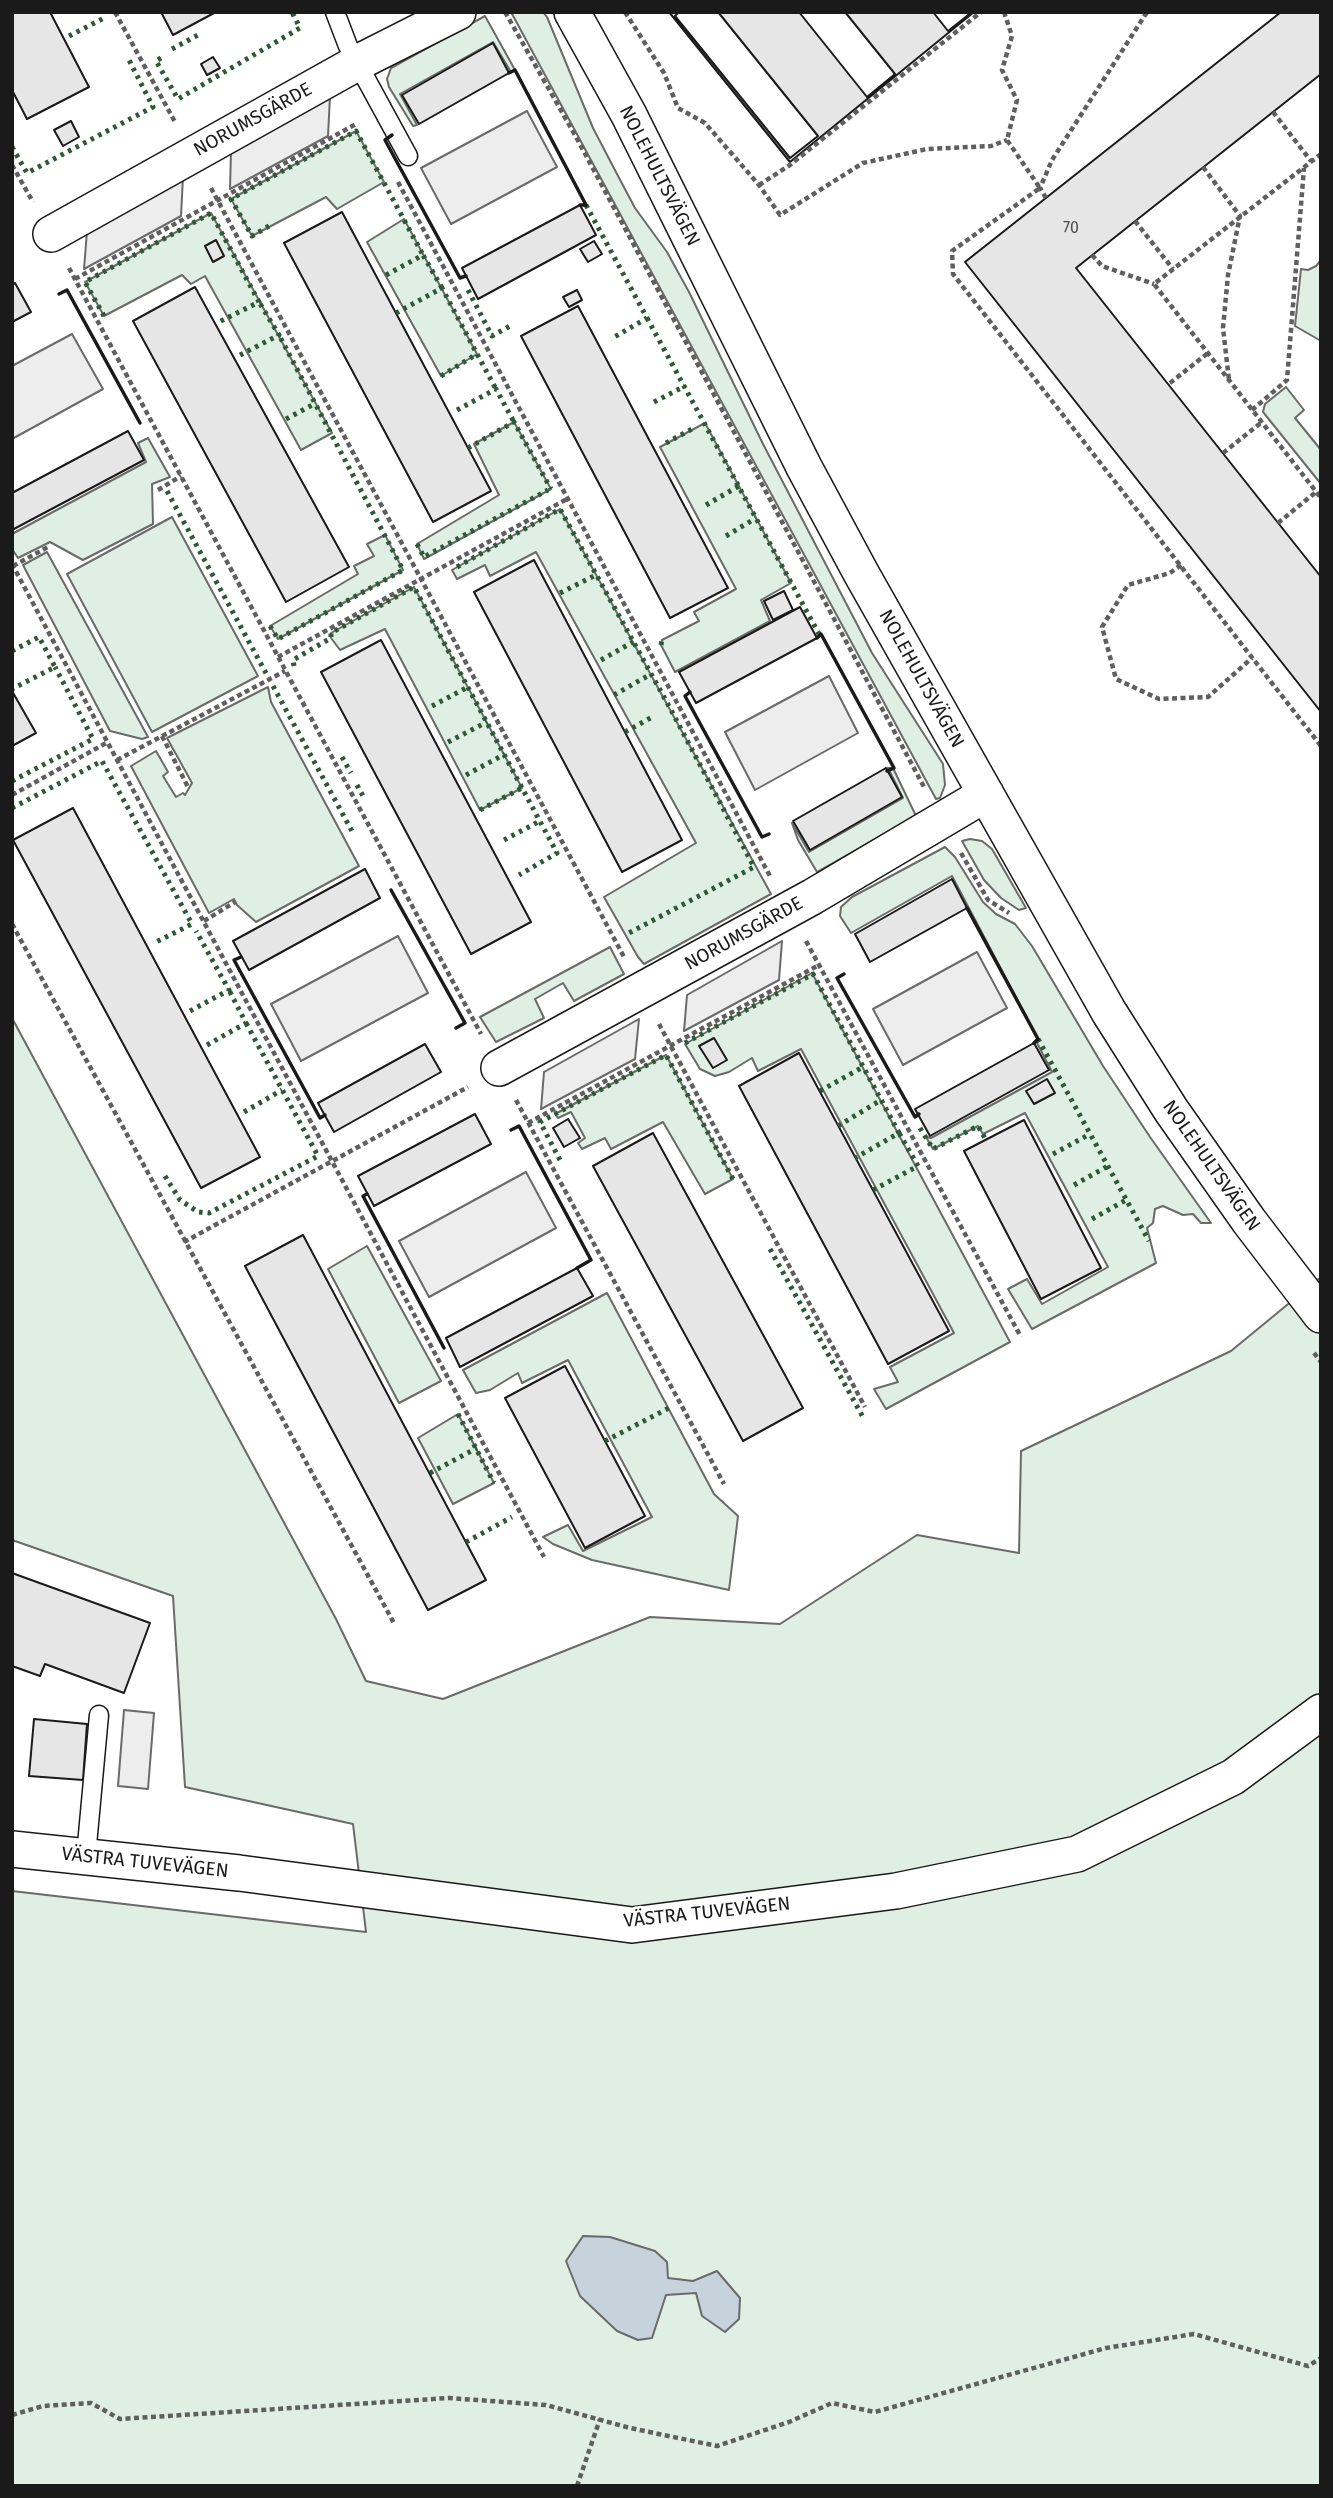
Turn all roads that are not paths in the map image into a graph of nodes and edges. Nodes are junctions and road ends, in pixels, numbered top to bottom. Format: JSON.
{"nodes":[{"id":1,"x":335,"y":12,"type":"edge"},
{"id":2,"x":458,"y":12,"type":"edge"},
{"id":3,"x":572,"y":12,"type":"edge"},
{"id":4,"x":348,"y":68,"type":"junction"},
{"id":5,"x":408,"y":156,"type":"dead end"},
{"id":6,"x":51,"y":234,"type":"road end"},
{"id":7,"x":986,"y":794,"type":"junction"},
{"id":8,"x":499,"y":1068,"type":"road end"},
{"id":9,"x":1321,"y":1315,"type":"edge"},
{"id":10,"x":1321,"y":1712,"type":"edge"},
{"id":11,"x":99,"y":1715,"type":"dead end"},
{"id":12,"x":12,"y":1849,"type":"edge"},
{"id":13,"x":86,"y":1856,"type":"junction"}],
"edges":[{"from":1,"to":4,"type":"lane"},
{"from":2,"to":4,"type":"street","name":"NORUMSGÄRDE"},
{"from":3,"to":7,"type":"street","name":"NOLEHULTSVÄGEN"},
{"from":4,"to":5,"type":"lane"},
{"from":4,"to":6,"type":"street","name":"NORUMSGÄRDE"},
{"from":7,"to":8,"type":"street","name":"NORUMSGÄRDE"},
{"from":7,"to":9,"type":"street","name":"NOLEHULTSVÄGEN"},
{"from":10,"to":13,"type":"street","name":"VÄSTRA TUVEVÄGEN"},
{"from":11,"to":13,"type":"lane"},
{"from":12,"to":13,"type":"street","name":"VÄSTRA TUVEVÄGEN"}]}
